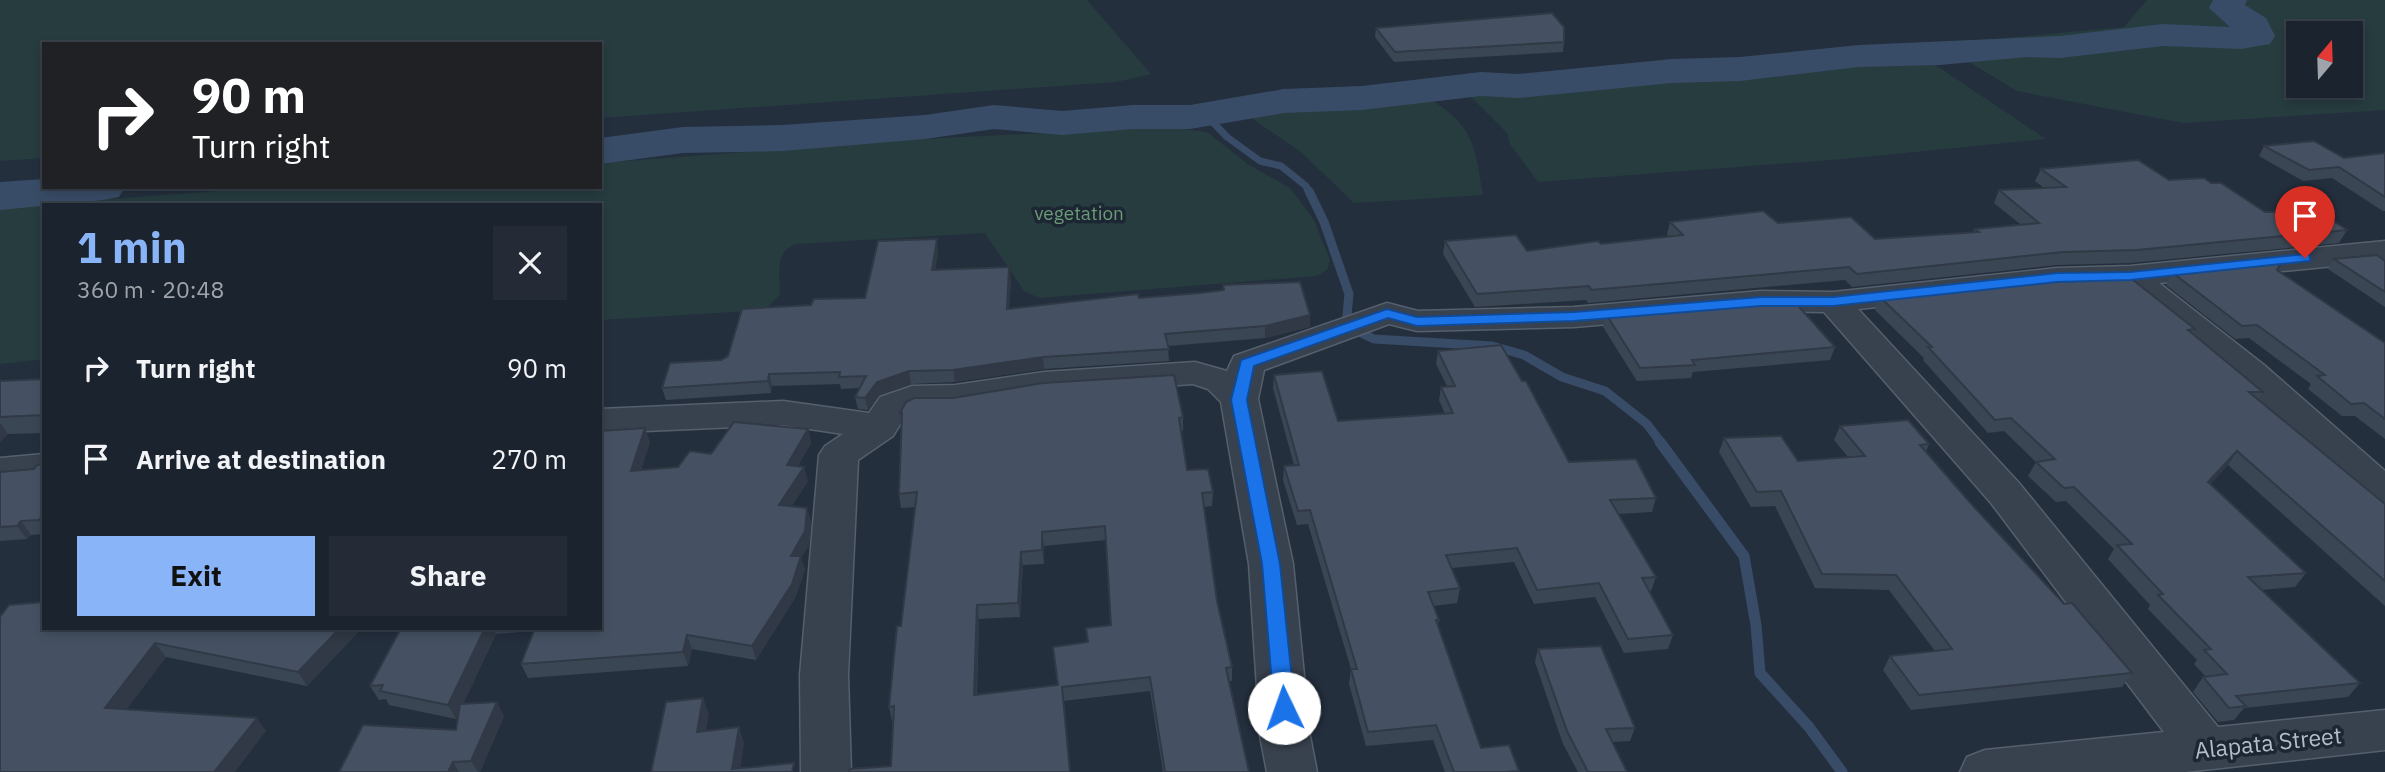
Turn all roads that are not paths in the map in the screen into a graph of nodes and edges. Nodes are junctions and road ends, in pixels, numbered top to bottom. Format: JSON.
{"nodes":[{"id":1,"x":2385,"y":251,"type":"edge"},
{"id":2,"x":2130,"y":276,"type":"junction"},
{"id":3,"x":1833,"y":302,"type":"junction"},
{"id":4,"x":1239,"y":400,"type":"junction"},
{"id":5,"x":602,"y":421,"type":"edge"},
{"id":6,"x":879,"y":427,"type":"junction"},
{"id":7,"x":42,"y":467,"type":"edge"},
{"id":8,"x":0,"y":471,"type":"edge"},
{"id":9,"x":2385,"y":493,"type":"edge"},
{"id":10,"x":2385,"y":730,"type":"edge"},
{"id":11,"x":2206,"y":748,"type":"junction"},
{"id":12,"x":826,"y":772,"type":"edge"},
{"id":13,"x":1293,"y":772,"type":"edge"},
{"id":14,"x":1984,"y":772,"type":"edge"}],
"edges":[{"from":1,"to":2,"type":"street"},
{"from":2,"to":3,"type":"street"},
{"from":2,"to":9,"type":"street"},
{"from":3,"to":4,"type":"street"},
{"from":3,"to":11,"type":"street"},
{"from":4,"to":6,"type":"street"},
{"from":4,"to":13,"type":"street"},
{"from":5,"to":6,"type":"street"},
{"from":6,"to":12,"type":"street"},
{"from":7,"to":8,"type":"street"},
{"from":10,"to":11,"type":"street","name":"Alapata Street"},
{"from":11,"to":14,"type":"street","name":"Alapata Street"}]}
